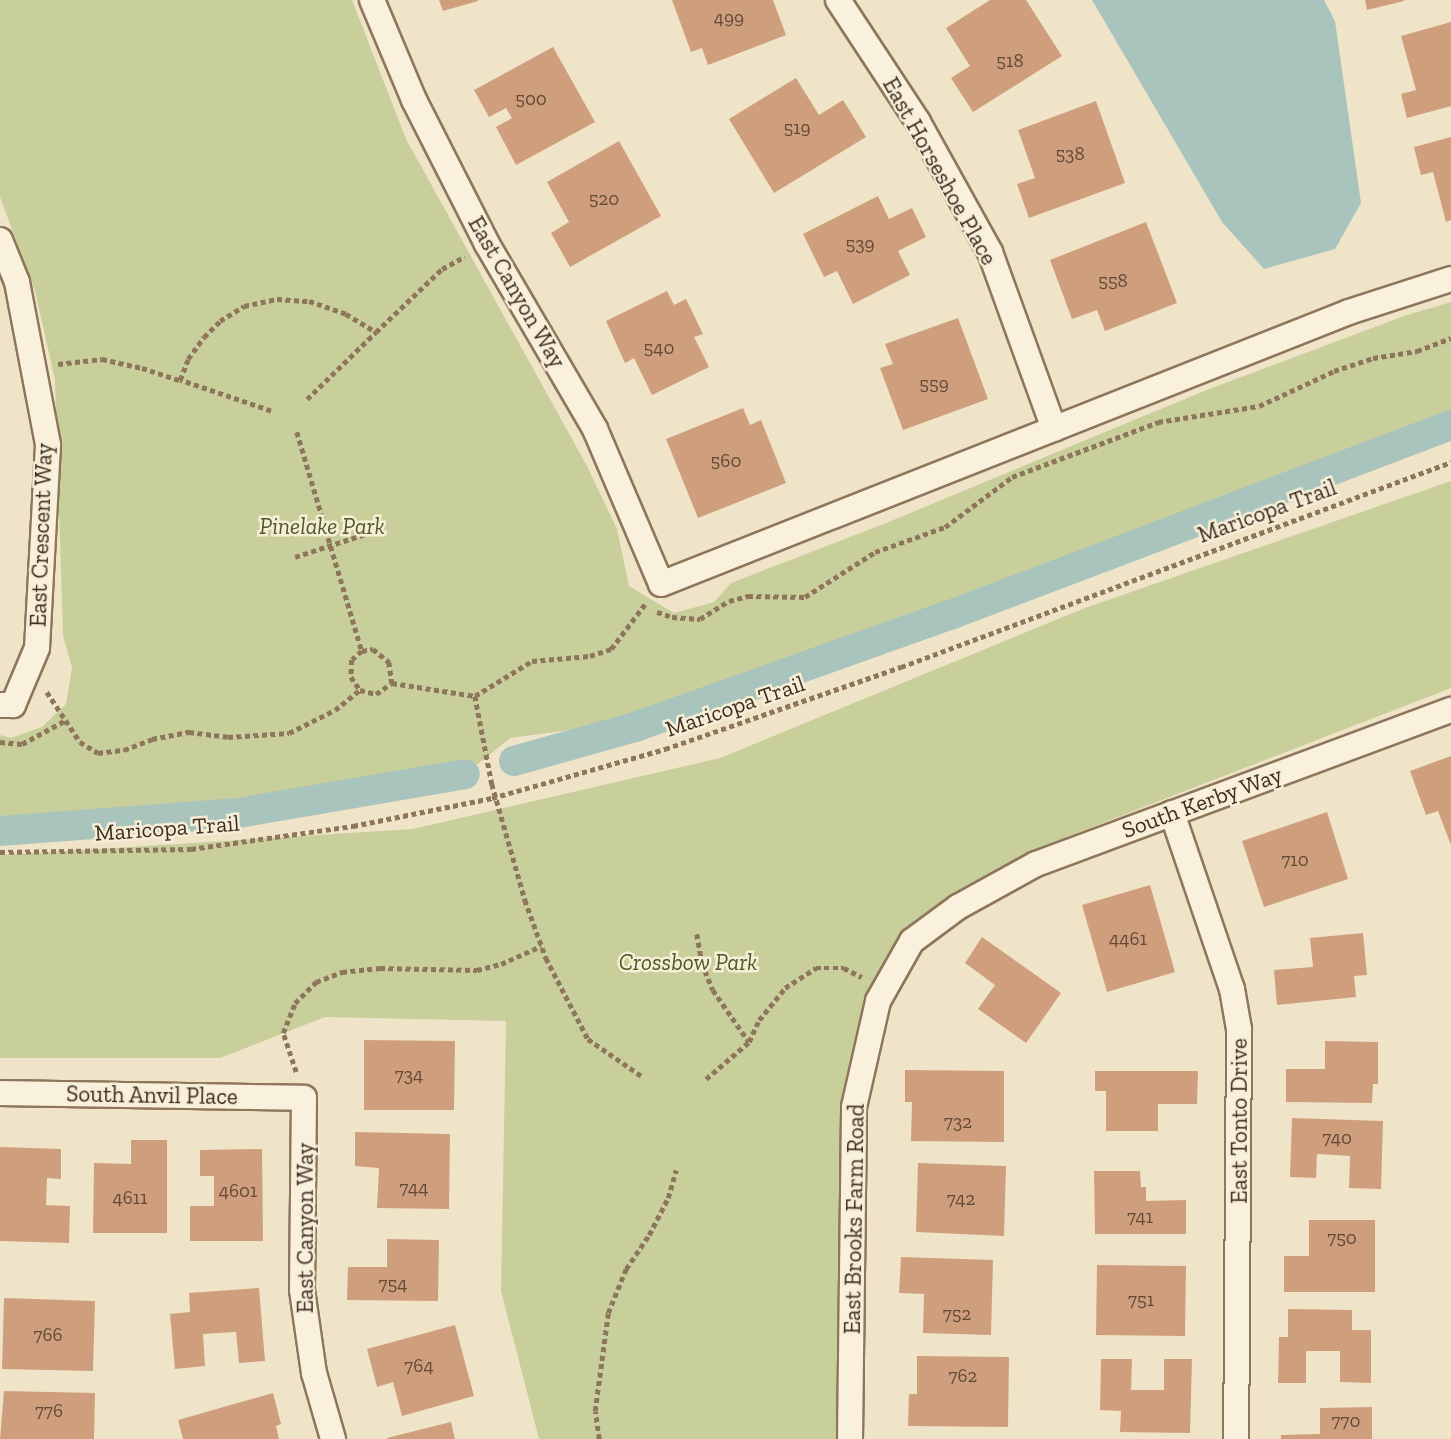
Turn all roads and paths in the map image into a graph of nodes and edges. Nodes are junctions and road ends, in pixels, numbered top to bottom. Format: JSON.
{"nodes":[{"id":1,"x":372,"y":0,"type":"edge"},
{"id":2,"x":838,"y":0,"type":"edge"},
{"id":3,"x":0,"y":240,"type":"edge"},
{"id":4,"x":487,"y":244,"type":"junction"},
{"id":5,"x":1451,"y":279,"type":"edge"},
{"id":6,"x":376,"y":332,"type":"junction"},
{"id":7,"x":1451,"y":338,"type":"edge"},
{"id":8,"x":33,"y":368,"type":"junction"},
{"id":9,"x":180,"y":380,"type":"junction"},
{"id":10,"x":307,"y":399,"type":"dead end"},
{"id":11,"x":271,"y":411,"type":"dead end"},
{"id":12,"x":1054,"y":429,"type":"junction"},
{"id":13,"x":297,"y":432,"type":"dead end"},
{"id":14,"x":1451,"y":462,"type":"edge"},
{"id":15,"x":372,"y":532,"type":"dead end"},
{"id":16,"x":331,"y":546,"type":"junction"},
{"id":17,"x":295,"y":557,"type":"dead end"},
{"id":18,"x":661,"y":584,"type":"junction"},
{"id":19,"x":644,"y":606,"type":"junction"},
{"id":20,"x":362,"y":651,"type":"junction"},
{"id":21,"x":29,"y":666,"type":"junction"},
{"id":22,"x":392,"y":683,"type":"junction"},
{"id":23,"x":360,"y":690,"type":"junction"},
{"id":24,"x":475,"y":696,"type":"junction"},
{"id":25,"x":6,"y":705,"type":"edge"},
{"id":26,"x":1451,"y":710,"type":"edge"},
{"id":27,"x":66,"y":720,"type":"junction"},
{"id":28,"x":0,"y":742,"type":"edge"},
{"id":29,"x":496,"y":797,"type":"junction"},
{"id":30,"x":1172,"y":813,"type":"junction"},
{"id":31,"x":0,"y":852,"type":"edge"},
{"id":32,"x":958,"y":907,"type":"joint"},
{"id":33,"x":698,"y":934,"type":"dead end"},
{"id":34,"x":541,"y":946,"type":"junction"},
{"id":35,"x":885,"y":989,"type":"junction"},
{"id":36,"x":750,"y":1042,"type":"junction"},
{"id":37,"x":643,"y":1077,"type":"dead end"},
{"id":38,"x":706,"y":1079,"type":"dead end"},
{"id":39,"x":0,"y":1093,"type":"edge"},
{"id":40,"x":304,"y":1098,"type":"junction"},
{"id":41,"x":676,"y":1170,"type":"dead end"},
{"id":42,"x":333,"y":1439,"type":"edge"},
{"id":43,"x":599,"y":1439,"type":"edge"},
{"id":44,"x":850,"y":1439,"type":"edge"},
{"id":45,"x":1236,"y":1439,"type":"edge"}],
"edges":[{"from":1,"to":4,"type":"street","name":"East Canyon Way"},
{"from":2,"to":12,"type":"street","name":"East Horseshoe Place"},
{"from":3,"to":8,"type":"street","name":"East Crescent Way"},
{"from":4,"to":6,"type":"path"},
{"from":4,"to":18,"type":"street","name":"East Canyon Way"},
{"from":5,"to":12,"type":"street"},
{"from":6,"to":9,"type":"path"},
{"from":6,"to":10,"type":"path"},
{"from":7,"to":19,"type":"path"},
{"from":8,"to":9,"type":"path"},
{"from":8,"to":21,"type":"street","name":"East Crescent Way"},
{"from":9,"to":11,"type":"path"},
{"from":12,"to":18,"type":"street"},
{"from":13,"to":16,"type":"path"},
{"from":14,"to":29,"type":"path","name":"Maricopa Trail"},
{"from":15,"to":16,"type":"path"},
{"from":16,"to":17,"type":"path"},
{"from":16,"to":20,"type":"path"},
{"from":18,"to":19,"type":"path"},
{"from":19,"to":24,"type":"path"},
{"from":20,"to":22,"type":"path"},
{"from":20,"to":23,"type":"path"},
{"from":21,"to":25,"type":"street","name":"East Crescent Way"},
{"from":21,"to":27,"type":"path"},
{"from":22,"to":23,"type":"path"},
{"from":22,"to":24,"type":"path"},
{"from":23,"to":27,"type":"path"},
{"from":24,"to":29,"type":"path"},
{"from":26,"to":30,"type":"street","name":"South Kerby Way"},
{"from":27,"to":28,"type":"path"},
{"from":29,"to":31,"type":"path","name":"Maricopa Trail"},
{"from":29,"to":34,"type":"path"},
{"from":30,"to":32,"type":"street","name":"South Kerby Way"},
{"from":30,"to":45,"type":"street","name":"East Tonto Drive"},
{"from":32,"to":35,"type":"street","name":"East Brooks Farm Road"},
{"from":33,"to":36,"type":"path"},
{"from":34,"to":37,"type":"path"},
{"from":34,"to":40,"type":"path"},
{"from":35,"to":36,"type":"path"},
{"from":35,"to":44,"type":"street","name":"East Brooks Farm Road"},
{"from":36,"to":38,"type":"path"},
{"from":39,"to":40,"type":"street","name":"South Anvil Place"},
{"from":40,"to":42,"type":"street","name":"East Canyon Way"},
{"from":41,"to":43,"type":"path"}]}
